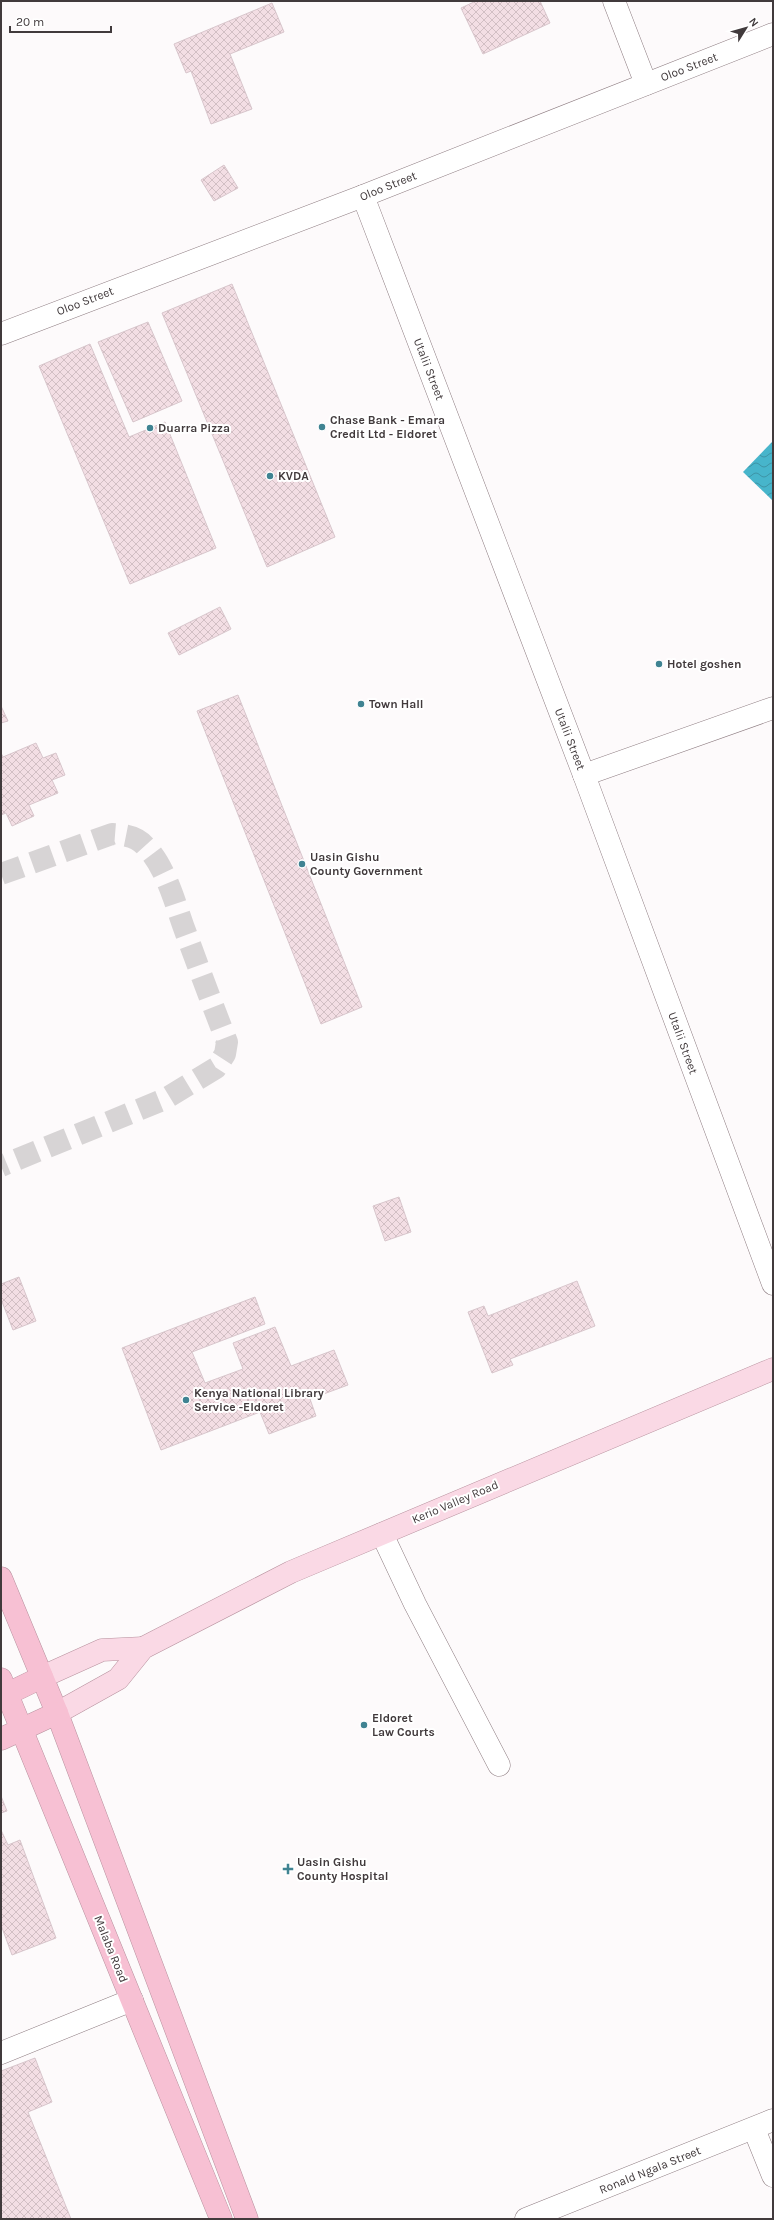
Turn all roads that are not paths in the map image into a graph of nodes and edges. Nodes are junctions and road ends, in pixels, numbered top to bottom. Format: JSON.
{"nodes":[{"id":1,"x":614,"y":1,"type":"edge"},
{"id":2,"x":773,"y":34,"type":"edge"},
{"id":3,"x":646,"y":84,"type":"junction"},
{"id":4,"x":363,"y":196,"type":"junction"},
{"id":5,"x":1,"y":334,"type":"edge"},
{"id":6,"x":773,"y":708,"type":"edge"},
{"id":7,"x":584,"y":775,"type":"junction"},
{"id":8,"x":773,"y":1284,"type":"edge"},
{"id":9,"x":773,"y":1369,"type":"edge"},
{"id":10,"x":382,"y":1534,"type":"junction"},
{"id":11,"x":1,"y":1578,"type":"edge"},
{"id":12,"x":143,"y":1648,"type":"junction"},
{"id":13,"x":42,"y":1677,"type":"junction"},
{"id":14,"x":3,"y":1690,"type":"edge"},
{"id":15,"x":57,"y":1713,"type":"junction"},
{"id":16,"x":22,"y":1730,"type":"junction"},
{"id":17,"x":1,"y":1739,"type":"edge"},
{"id":18,"x":499,"y":1765,"type":"dead end"},
{"id":19,"x":132,"y":2000,"type":"junction"},
{"id":20,"x":1,"y":2053,"type":"edge"},
{"id":21,"x":763,"y":2125,"type":"edge"},
{"id":22,"x":773,"y":2176,"type":"edge"},
{"id":23,"x":221,"y":2219,"type":"edge"},
{"id":24,"x":247,"y":2219,"type":"edge"},
{"id":25,"x":526,"y":2219,"type":"edge"}],
"edges":[{"from":1,"to":3,"type":"street"},
{"from":2,"to":3,"type":"street","name":"Oloo Street"},
{"from":3,"to":4,"type":"street","name":"Oloo Street"},
{"from":4,"to":5,"type":"street","name":"Oloo Street"},
{"from":4,"to":7,"type":"street","name":"Utalii Street"},
{"from":6,"to":7,"type":"street"},
{"from":7,"to":8,"type":"street","name":"Utalii Street"},
{"from":9,"to":10,"type":"main road","name":"Kerio Valley Road"},
{"from":10,"to":12,"type":"main road","name":"Kerio Valley Road"},
{"from":10,"to":18,"type":"street"},
{"from":11,"to":13,"type":"highway"},
{"from":12,"to":13,"type":"main road"},
{"from":12,"to":15,"type":"main road"},
{"from":13,"to":14,"type":"highway"},
{"from":13,"to":15,"type":"highway"},
{"from":14,"to":16,"type":"highway","name":"Malaba Road"},
{"from":15,"to":16,"type":"highway"},
{"from":15,"to":24,"type":"highway"},
{"from":16,"to":17,"type":"highway"},
{"from":16,"to":19,"type":"highway","name":"Malaba Road"},
{"from":19,"to":20,"type":"street"},
{"from":19,"to":23,"type":"highway","name":"Malaba Road"},
{"from":21,"to":22,"type":"street"},
{"from":21,"to":25,"type":"street","name":"Ronald Ngala Street"}]}
